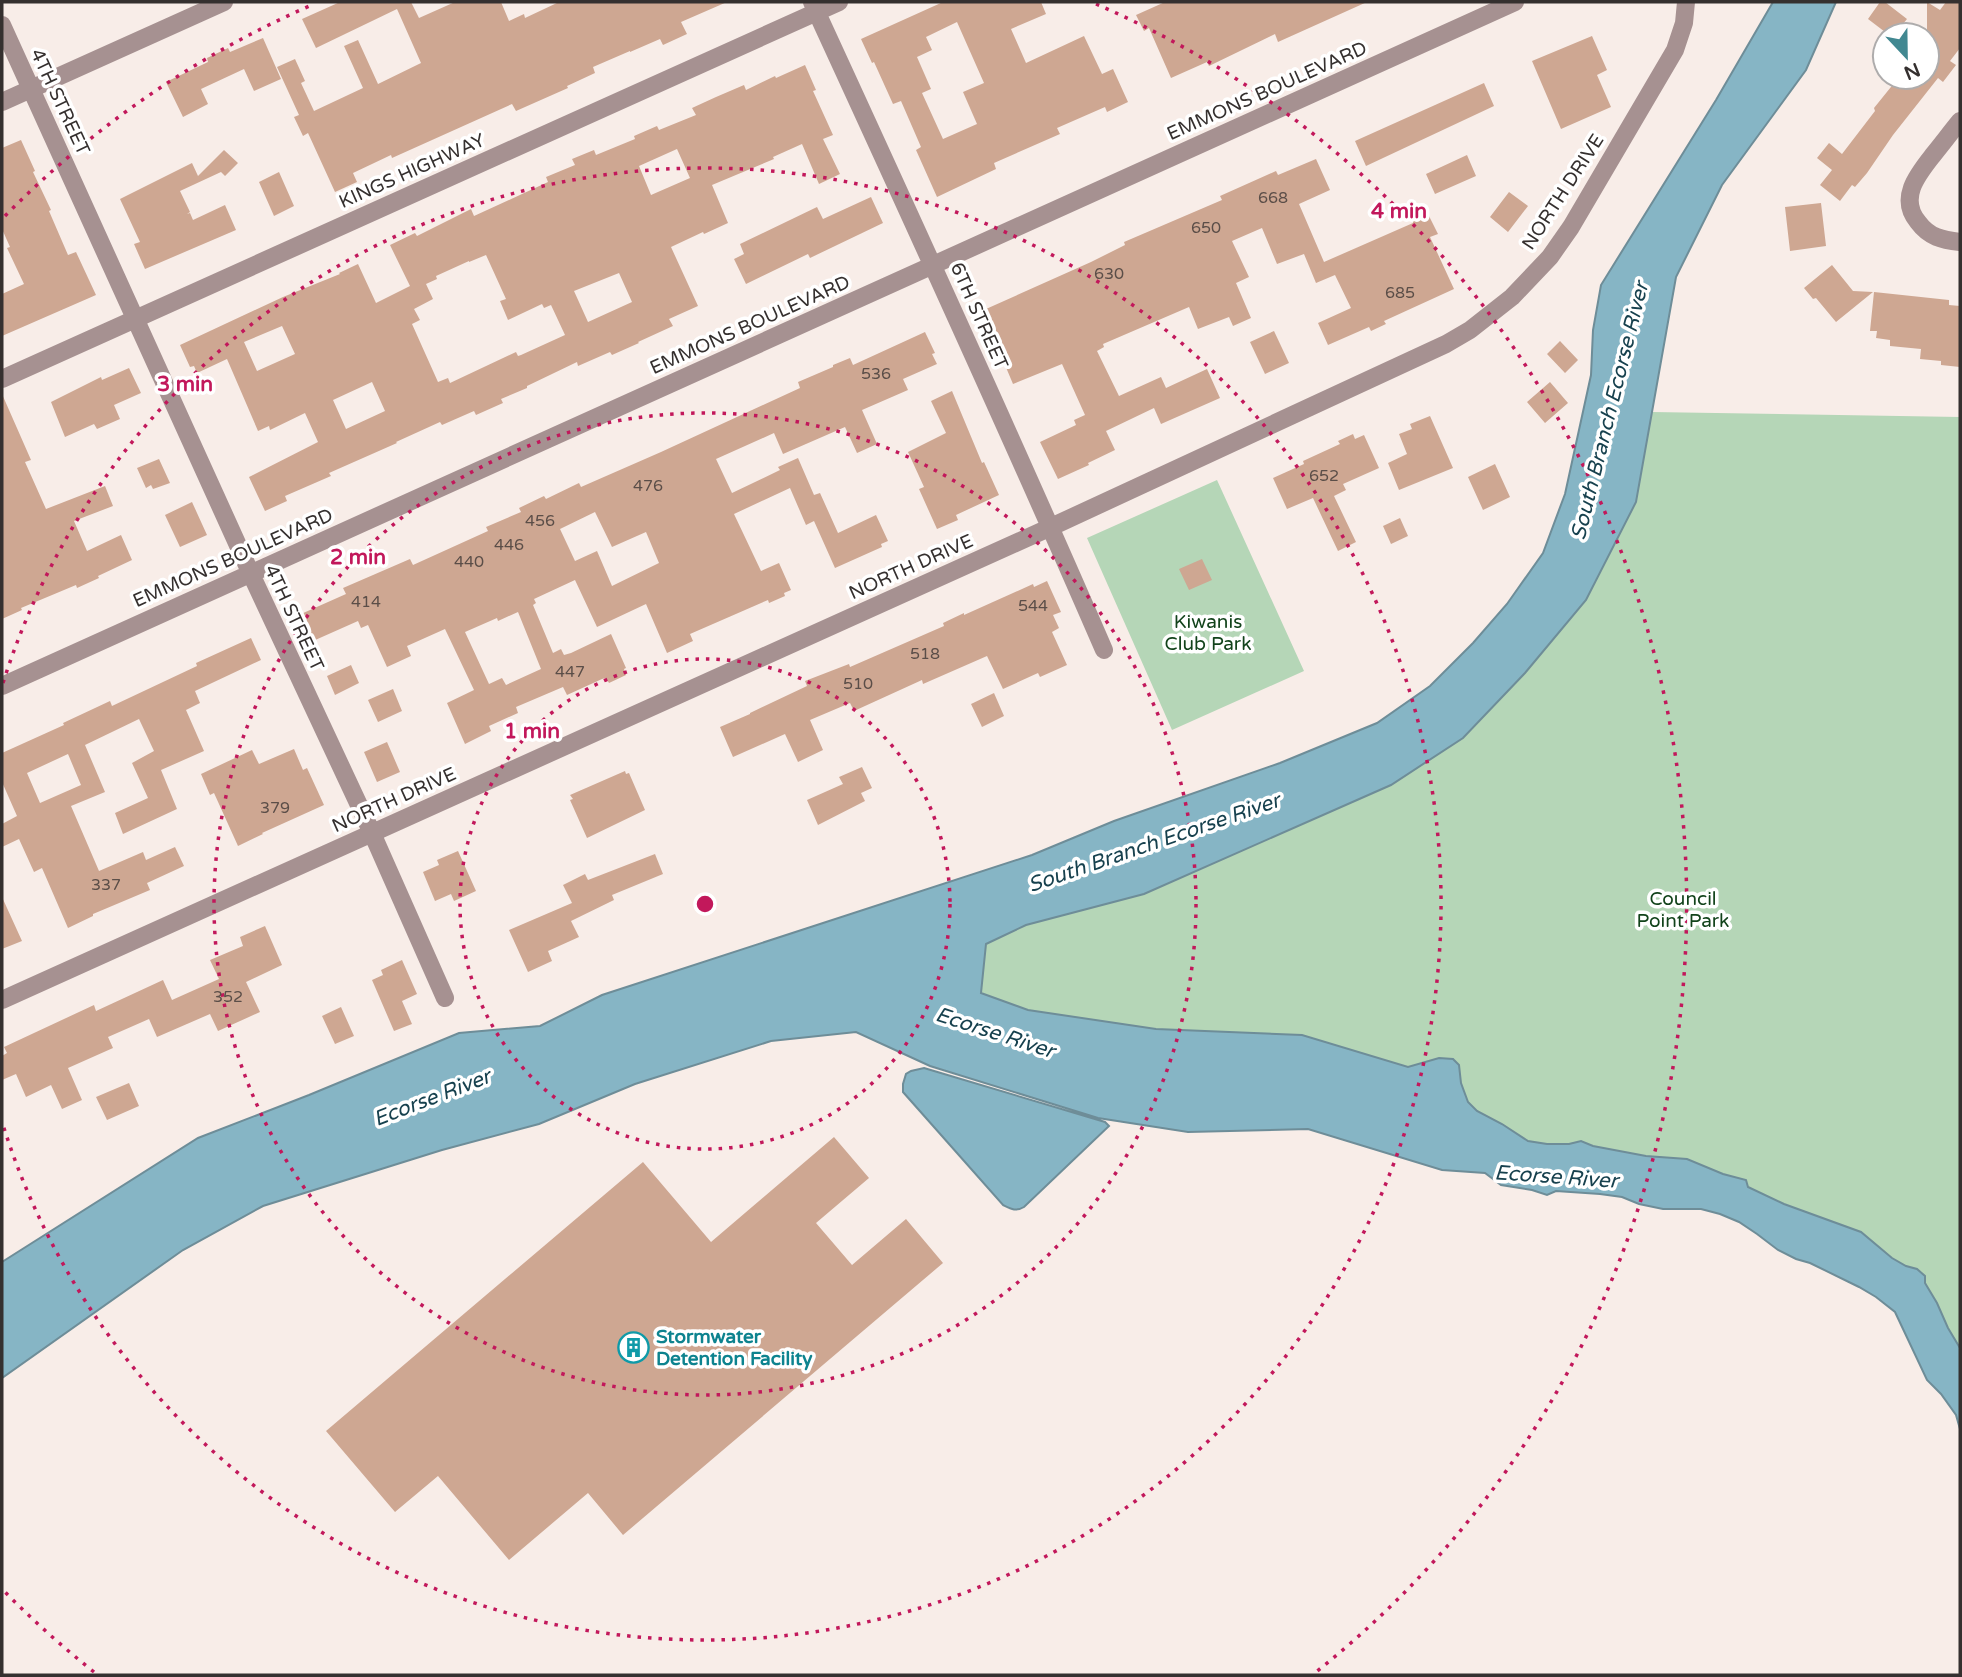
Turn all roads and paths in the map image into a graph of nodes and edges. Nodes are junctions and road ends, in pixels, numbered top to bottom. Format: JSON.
{"nodes":[{"id":1,"x":224,"y":2,"type":"edge"},
{"id":2,"x":839,"y":2,"type":"edge"},
{"id":3,"x":1515,"y":2,"type":"edge"},
{"id":4,"x":1686,"y":2,"type":"edge"},
{"id":5,"x":814,"y":7,"type":"edge"},
{"id":6,"x":2,"y":25,"type":"edge"},
{"id":7,"x":30,"y":89,"type":"junction"},
{"id":8,"x":2,"y":102,"type":"edge"},
{"id":9,"x":1960,"y":121,"type":"edge"},
{"id":10,"x":1960,"y":242,"type":"edge"},
{"id":11,"x":933,"y":266,"type":"junction"},
{"id":12,"x":135,"y":318,"type":"junction"},
{"id":13,"x":2,"y":379,"type":"edge"},
{"id":14,"x":1051,"y":527,"type":"junction"},
{"id":15,"x":251,"y":574,"type":"junction"},
{"id":16,"x":1104,"y":650,"type":"dead end"},
{"id":17,"x":2,"y":686,"type":"edge"},
{"id":18,"x":372,"y":833,"type":"junction"},
{"id":19,"x":444,"y":998,"type":"dead end"},
{"id":20,"x":2,"y":1000,"type":"edge"}],
"edges":[{"from":1,"to":7,"type":"street"},
{"from":2,"to":5,"type":"street","name":"KINGS HIGHWAY"},
{"from":3,"to":11,"type":"street","name":"EMMONS BOULEVARD"},
{"from":4,"to":14,"type":"street","name":"NORTH DRIVE"},
{"from":5,"to":11,"type":"street","name":"6TH STREET"},
{"from":5,"to":12,"type":"street","name":"KINGS HIGHWAY"},
{"from":6,"to":7,"type":"street","name":"4TH STREET"},
{"from":7,"to":8,"type":"street"},
{"from":7,"to":12,"type":"street","name":"4TH STREET"},
{"from":9,"to":10,"type":"street"},
{"from":11,"to":14,"type":"street","name":"6TH STREET"},
{"from":11,"to":15,"type":"street","name":"EMMONS BOULEVARD"},
{"from":12,"to":13,"type":"street","name":"KINGS HIGHWAY"},
{"from":12,"to":15,"type":"street","name":"4TH STREET"},
{"from":14,"to":16,"type":"street","name":"6TH STREET"},
{"from":14,"to":18,"type":"street","name":"NORTH DRIVE"},
{"from":15,"to":17,"type":"street","name":"EMMONS BOULEVARD"},
{"from":15,"to":18,"type":"street","name":"4TH STREET"},
{"from":18,"to":19,"type":"street","name":"4TH STREET"},
{"from":18,"to":20,"type":"street","name":"NORTH DRIVE"}]}
